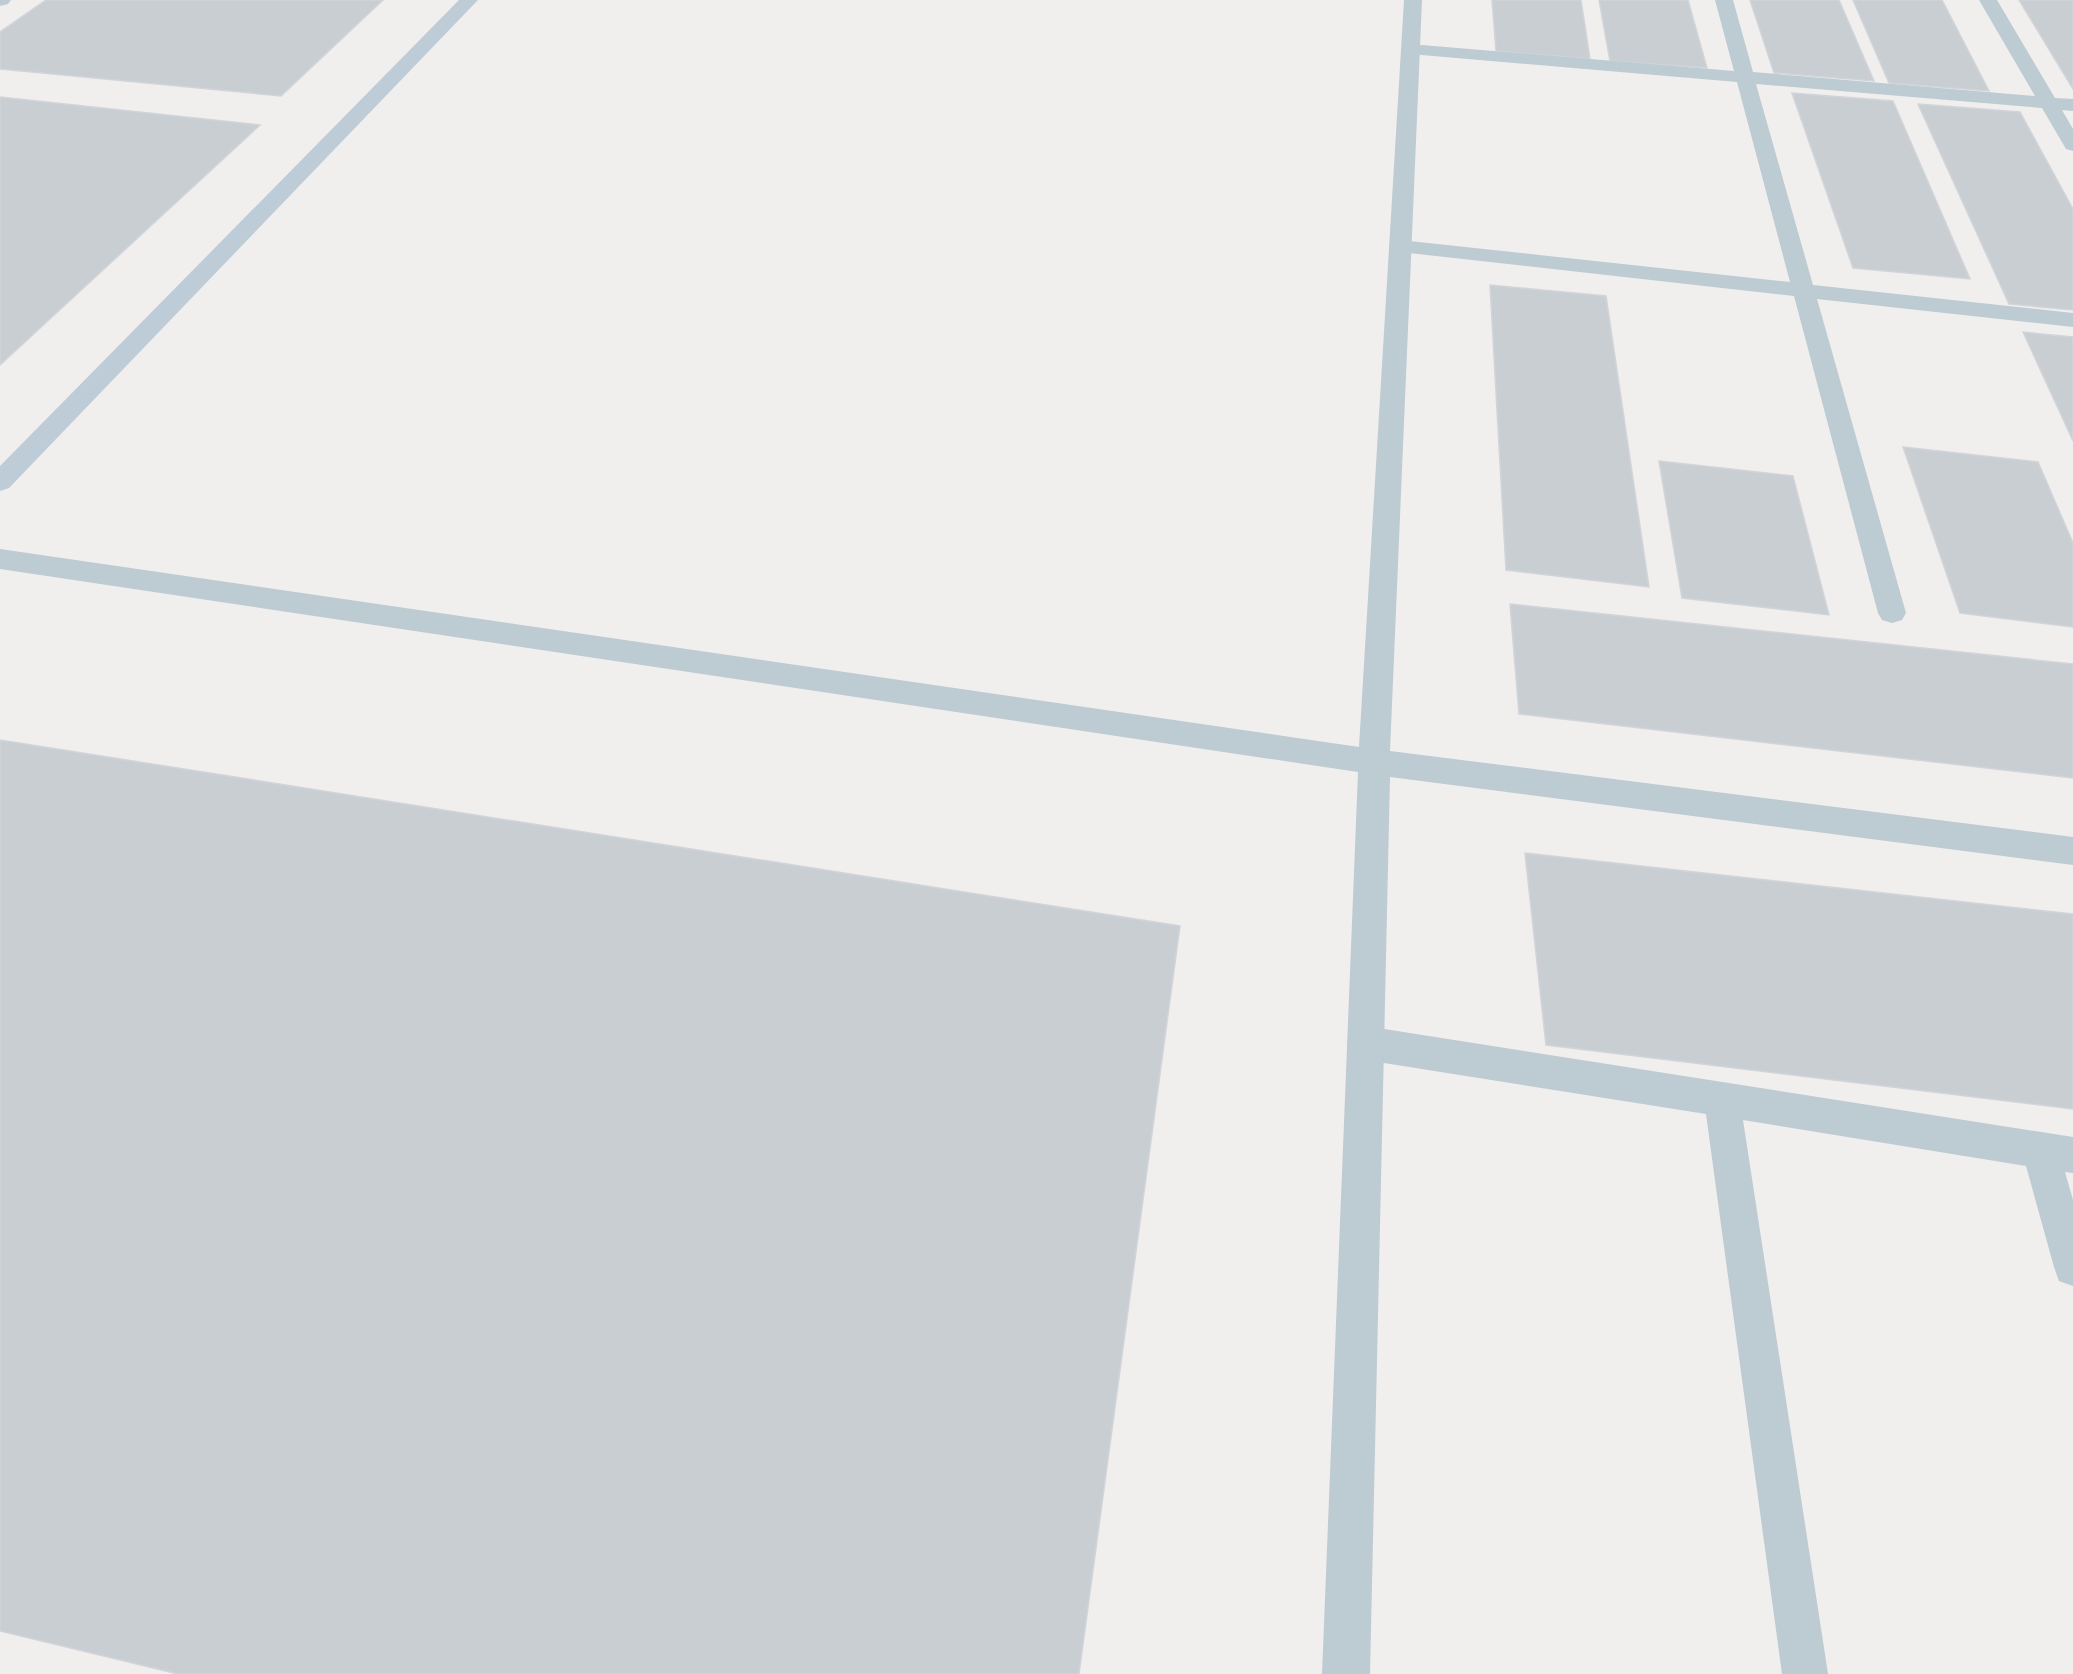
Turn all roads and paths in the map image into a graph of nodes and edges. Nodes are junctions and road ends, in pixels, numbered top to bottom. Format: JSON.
{"nodes":[{"id":1,"x":469,"y":0,"type":"edge"},
{"id":2,"x":1413,"y":0,"type":"edge"},
{"id":3,"x":1724,"y":0,"type":"edge"},
{"id":4,"x":1988,"y":0,"type":"edge"},
{"id":5,"x":1410,"y":49,"type":"junction"},
{"id":6,"x":1745,"y":78,"type":"junction"},
{"id":7,"x":2048,"y":103,"type":"junction"},
{"id":8,"x":2073,"y":105,"type":"edge"},
{"id":9,"x":2073,"y":145,"type":"edge"},
{"id":10,"x":1400,"y":246,"type":"junction"},
{"id":11,"x":1804,"y":290,"type":"junction"},
{"id":12,"x":2073,"y":320,"type":"edge"},
{"id":13,"x":0,"y":482,"type":"edge"},
{"id":14,"x":0,"y":559,"type":"edge"},
{"id":15,"x":1892,"y":613,"type":"dead end"},
{"id":16,"x":1374,"y":762,"type":"junction"},
{"id":17,"x":2073,"y":851,"type":"edge"},
{"id":18,"x":1365,"y":1043,"type":"junction"},
{"id":19,"x":1722,"y":1099,"type":"junction"},
{"id":20,"x":2056,"y":1152,"type":"edge"},
{"id":21,"x":2073,"y":1267,"type":"edge"},
{"id":22,"x":1346,"y":1674,"type":"edge"},
{"id":23,"x":1805,"y":1674,"type":"edge"}],
"edges":[{"from":1,"to":13,"type":"street"},
{"from":2,"to":5,"type":"street"},
{"from":3,"to":6,"type":"lane"},
{"from":4,"to":7,"type":"lane"},
{"from":5,"to":6,"type":"lane"},
{"from":5,"to":10,"type":"street"},
{"from":6,"to":7,"type":"lane"},
{"from":6,"to":11,"type":"lane"},
{"from":7,"to":8,"type":"lane"},
{"from":7,"to":9,"type":"lane"},
{"from":10,"to":11,"type":"lane"},
{"from":10,"to":16,"type":"street"},
{"from":11,"to":12,"type":"lane"},
{"from":11,"to":15,"type":"lane"},
{"from":14,"to":16,"type":"street"},
{"from":16,"to":17,"type":"street"},
{"from":16,"to":18,"type":"street"},
{"from":18,"to":19,"type":"lane"},
{"from":18,"to":22,"type":"street"},
{"from":19,"to":20,"type":"lane"},
{"from":19,"to":23,"type":"lane"},
{"from":20,"to":21,"type":"lane"}]}
